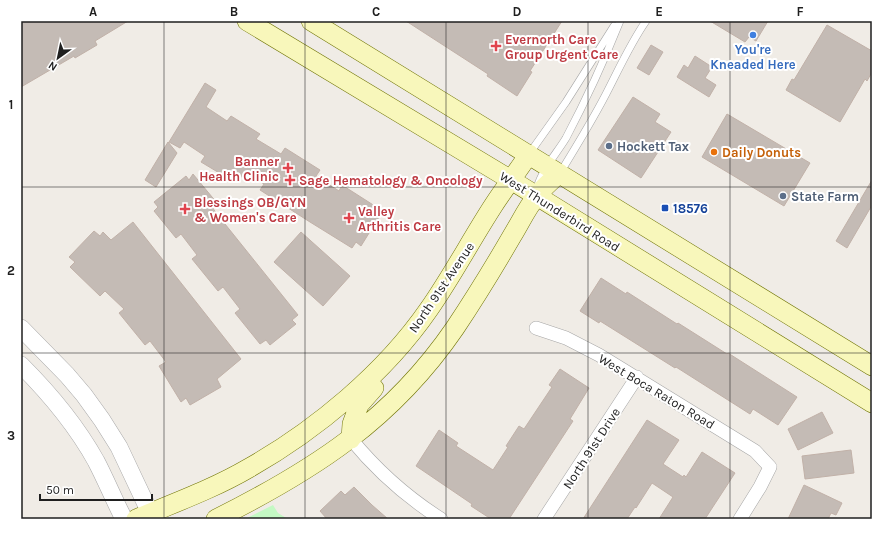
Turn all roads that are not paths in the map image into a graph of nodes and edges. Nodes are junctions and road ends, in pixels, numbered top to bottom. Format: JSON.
{"nodes":[{"id":1,"x":247,"y":21,"type":"edge"},
{"id":2,"x":311,"y":21,"type":"edge"},
{"id":3,"x":619,"y":21,"type":"edge"},
{"id":4,"x":646,"y":21,"type":"edge"},
{"id":5,"x":529,"y":154,"type":"junction"},
{"id":6,"x":554,"y":170,"type":"junction"},
{"id":7,"x":511,"y":180,"type":"junction"},
{"id":8,"x":536,"y":196,"type":"junction"},
{"id":9,"x":21,"y":328,"type":"edge"},
{"id":10,"x":536,"y":328,"type":"dead end"},
{"id":11,"x":384,"y":363,"type":"junction"},
{"id":12,"x":21,"y":365,"type":"edge"},
{"id":13,"x":872,"y":366,"type":"edge"},
{"id":14,"x":637,"y":377,"type":"junction"},
{"id":15,"x":872,"y":403,"type":"edge"},
{"id":16,"x":351,"y":439,"type":"junction"},
{"id":17,"x":147,"y":517,"type":"edge"},
{"id":18,"x":124,"y":519,"type":"edge"},
{"id":19,"x":216,"y":519,"type":"edge"},
{"id":20,"x":441,"y":519,"type":"edge"},
{"id":21,"x":544,"y":519,"type":"edge"},
{"id":22,"x":740,"y":519,"type":"edge"}],
"edges":[{"from":1,"to":7,"type":"main road","name":"West Thunderbird Road"},
{"from":2,"to":5,"type":"main road"},
{"from":3,"to":5,"type":"lane","name":"North 91st Avenue"},
{"from":3,"to":6,"type":"lane"},
{"from":4,"to":6,"type":"lane"},
{"from":5,"to":6,"type":"main road"},
{"from":5,"to":7,"type":"main road","name":"North 91st Avenue"},
{"from":6,"to":8,"type":"main road"},
{"from":6,"to":13,"type":"main road"},
{"from":7,"to":8,"type":"main road","name":"West Thunderbird Road"},
{"from":7,"to":11,"type":"main road","name":"North 91st Avenue"},
{"from":8,"to":15,"type":"main road","name":"West Thunderbird Road"},
{"from":8,"to":16,"type":"main road"},
{"from":9,"to":17,"type":"street"},
{"from":10,"to":14,"type":"street","name":"West Boca Raton Road"},
{"from":11,"to":16,"type":"main road"},
{"from":11,"to":17,"type":"main road","name":"North 91st Avenue"},
{"from":12,"to":18,"type":"street"},
{"from":14,"to":21,"type":"street","name":"North 91st Drive"},
{"from":14,"to":22,"type":"street","name":"West Boca Raton Road"},
{"from":16,"to":19,"type":"main road"},
{"from":16,"to":20,"type":"street"}]}
